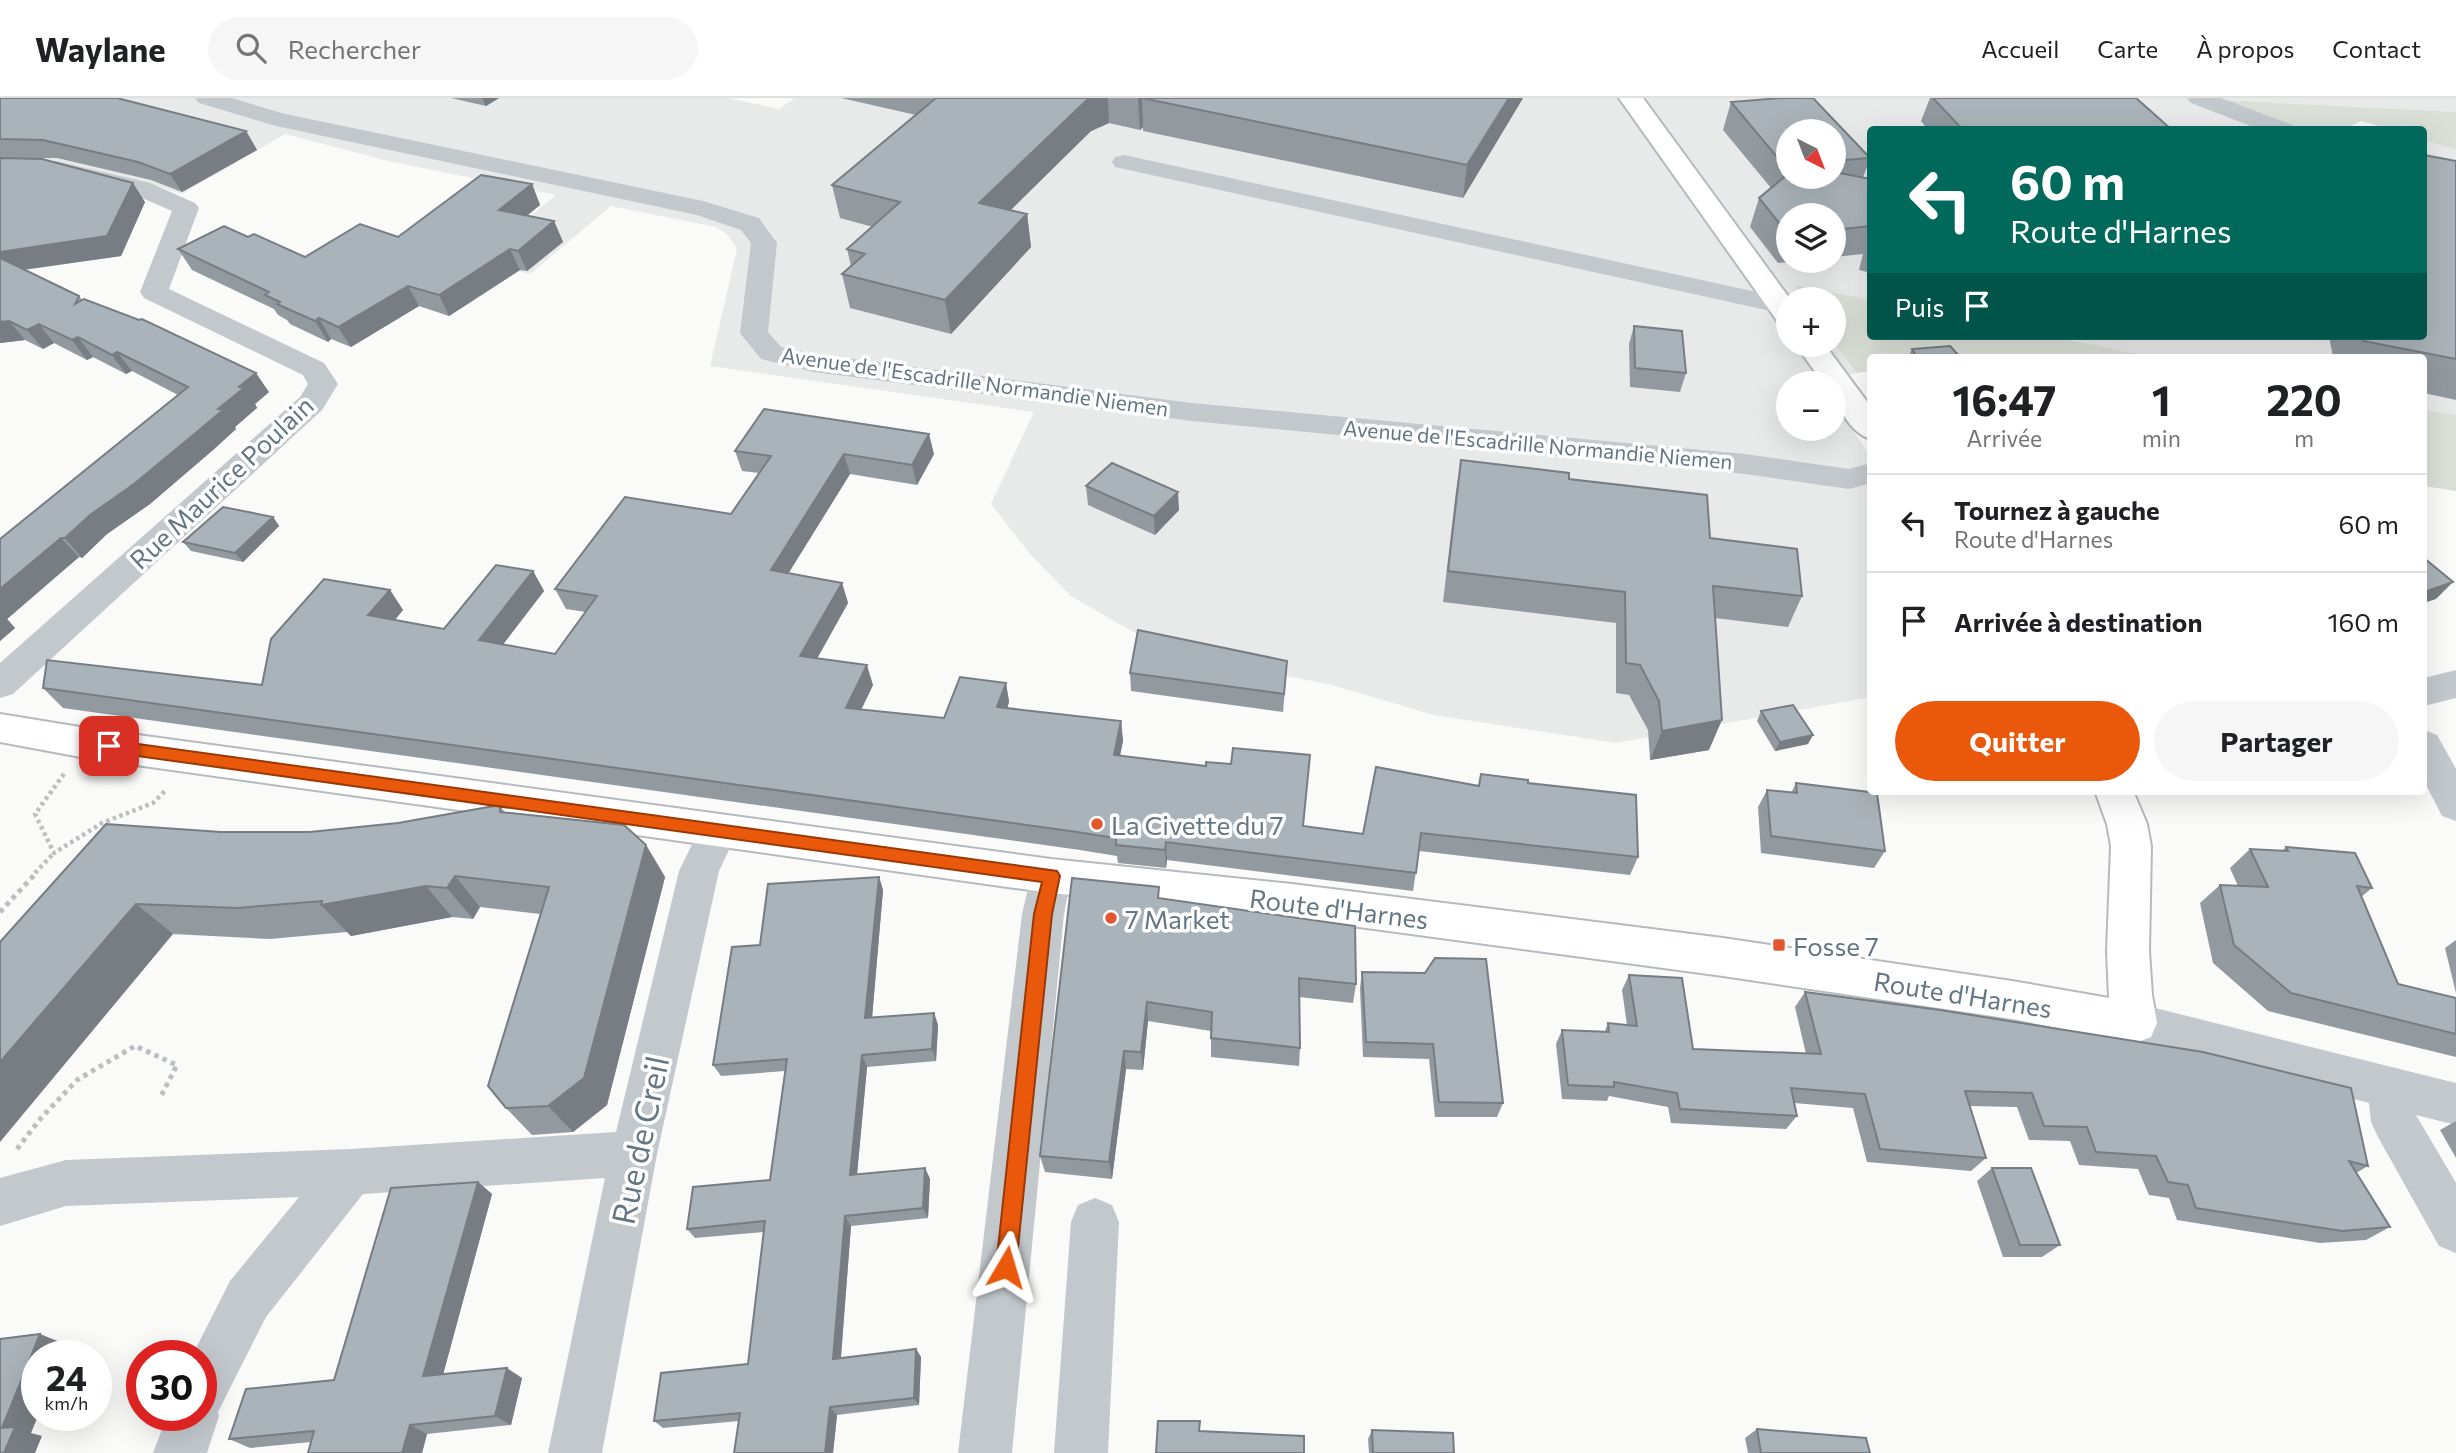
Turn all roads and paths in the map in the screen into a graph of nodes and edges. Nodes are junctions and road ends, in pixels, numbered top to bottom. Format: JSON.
{"nodes":[{"id":1,"x":208,"y":98,"type":"edge"},
{"id":2,"x":1632,"y":98,"type":"edge"},
{"id":3,"x":2199,"y":98,"type":"edge"},
{"id":4,"x":2273,"y":126,"type":"edge"},
{"id":5,"x":1124,"y":162,"type":"dead end"},
{"id":6,"x":0,"y":167,"type":"edge"},
{"id":7,"x":1776,"y":300,"type":"edge"},
{"id":8,"x":1776,"y":309,"type":"edge"},
{"id":9,"x":1819,"y":357,"type":"edge"},
{"id":10,"x":1867,"y":423,"type":"edge"},
{"id":11,"x":1867,"y":474,"type":"edge"},
{"id":12,"x":0,"y":684,"type":"edge"},
{"id":13,"x":2456,"y":684,"type":"edge"},
{"id":14,"x":2427,"y":691,"type":"edge"},
{"id":15,"x":0,"y":729,"type":"edge"},
{"id":16,"x":86,"y":743,"type":"junction"},
{"id":17,"x":2427,"y":751,"type":"edge"},
{"id":18,"x":195,"y":758,"type":"junction"},
{"id":19,"x":2116,"y":795,"type":"edge"},
{"id":20,"x":2456,"y":805,"type":"edge"},
{"id":21,"x":718,"y":831,"type":"junction"},
{"id":22,"x":54,"y":853,"type":"junction"},
{"id":23,"x":1051,"y":876,"type":"junction"},
{"id":24,"x":0,"y":912,"type":"edge"},
{"id":25,"x":2135,"y":1023,"type":"junction"},
{"id":26,"x":2390,"y":1087,"type":"junction"},
{"id":27,"x":162,"y":1096,"type":"dead end"},
{"id":28,"x":2456,"y":1104,"type":"edge"},
{"id":29,"x":634,"y":1154,"type":"junction"},
{"id":30,"x":350,"y":1172,"type":"junction"},
{"id":31,"x":4,"y":1181,"type":"edge"},
{"id":32,"x":1096,"y":1223,"type":"dead end"},
{"id":33,"x":2456,"y":1229,"type":"edge"},
{"id":34,"x":217,"y":1361,"type":"edge"},
{"id":35,"x":188,"y":1431,"type":"edge"},
{"id":36,"x":180,"y":1453,"type":"edge"},
{"id":37,"x":575,"y":1453,"type":"edge"},
{"id":38,"x":985,"y":1453,"type":"edge"},
{"id":39,"x":1081,"y":1453,"type":"edge"}],
"edges":[{"from":1,"to":11,"type":"street","name":"Avenue de l'Escadrille Normandie Niemen"},
{"from":2,"to":7,"type":"main road"},
{"from":3,"to":4,"type":"street"},
{"from":5,"to":8,"type":"street"},
{"from":6,"to":12,"type":"street","name":"Rue Maurice Poulain"},
{"from":9,"to":10,"type":"main road"},
{"from":13,"to":14,"type":"street"},
{"from":15,"to":16,"type":"main road","name":"Route d'Harnes"},
{"from":16,"to":18,"type":"main road","name":"Route d'Harnes"},
{"from":16,"to":22,"type":"path"},
{"from":17,"to":20,"type":"street"},
{"from":18,"to":21,"type":"main road","name":"Route d'Harnes"},
{"from":18,"to":22,"type":"path"},
{"from":19,"to":25,"type":"main road"},
{"from":21,"to":23,"type":"main road","name":"Route d'Harnes"},
{"from":21,"to":29,"type":"street","name":"Rue de Creil"},
{"from":22,"to":24,"type":"path"},
{"from":23,"to":25,"type":"main road","name":"Route d'Harnes"},
{"from":23,"to":38,"type":"street"},
{"from":25,"to":26,"type":"street"},
{"from":26,"to":28,"type":"street"},
{"from":26,"to":33,"type":"street"},
{"from":27,"to":31,"type":"path"},
{"from":29,"to":30,"type":"street"},
{"from":29,"to":37,"type":"street","name":"Rue de Creil"},
{"from":30,"to":31,"type":"street"},
{"from":30,"to":34,"type":"street"},
{"from":32,"to":39,"type":"street"},
{"from":35,"to":36,"type":"street"}]}
